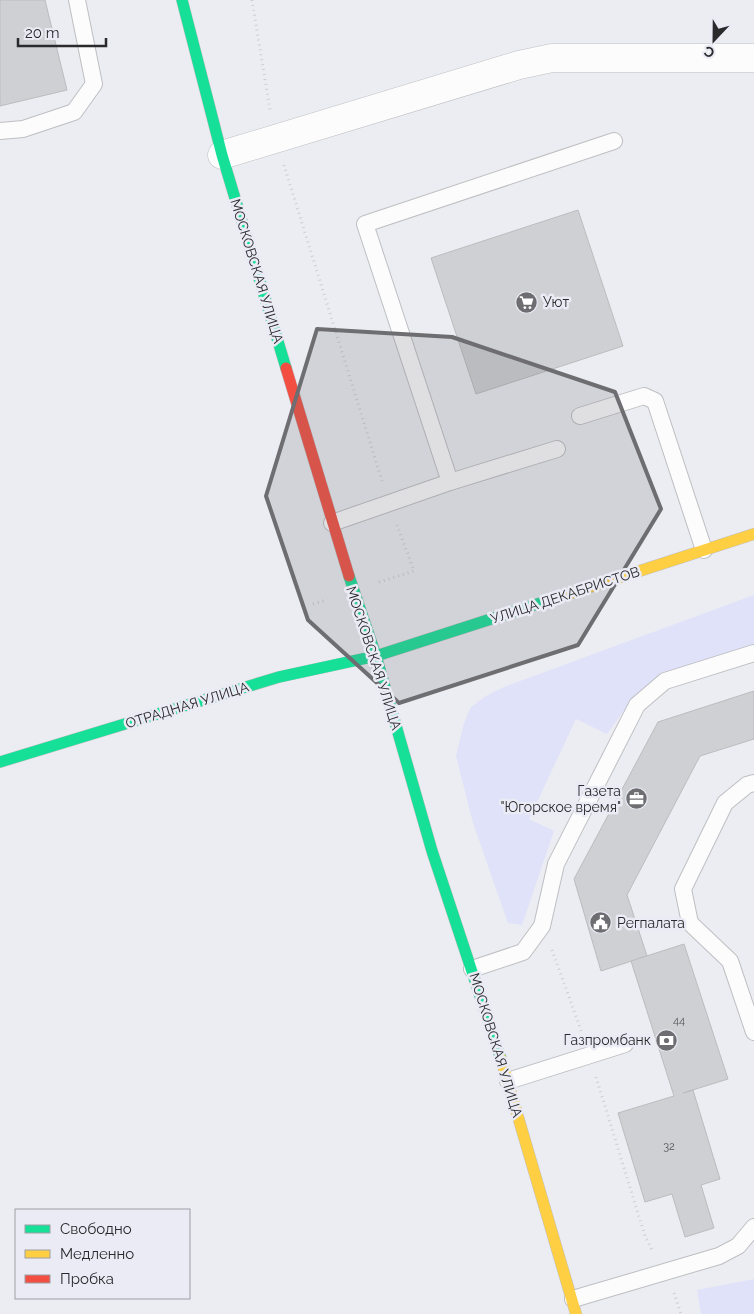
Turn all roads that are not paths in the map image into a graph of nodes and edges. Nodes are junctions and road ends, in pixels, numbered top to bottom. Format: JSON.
{"nodes":[{"id":1,"x":77,"y":0,"type":"edge"},
{"id":2,"x":182,"y":0,"type":"edge"},
{"id":3,"x":754,"y":58,"type":"edge"},
{"id":4,"x":0,"y":131,"type":"edge"},
{"id":5,"x":614,"y":141,"type":"dead end"},
{"id":6,"x":222,"y":155,"type":"junction"},
{"id":7,"x":580,"y":416,"type":"dead end"},
{"id":8,"x":557,"y":449,"type":"dead end"},
{"id":9,"x":450,"y":482,"type":"junction"},
{"id":10,"x":332,"y":523,"type":"junction"},
{"id":11,"x":754,"y":534,"type":"edge"},
{"id":12,"x":704,"y":550,"type":"junction"},
{"id":13,"x":754,"y":653,"type":"edge"},
{"id":14,"x":376,"y":656,"type":"junction"},
{"id":15,"x":0,"y":762,"type":"edge"},
{"id":16,"x":754,"y":783,"type":"edge"},
{"id":17,"x":472,"y":969,"type":"junction"},
{"id":18,"x":754,"y":1032,"type":"edge"},
{"id":19,"x":624,"y":1044,"type":"dead end"},
{"id":20,"x":508,"y":1081,"type":"junction"},
{"id":21,"x":754,"y":1227,"type":"edge"},
{"id":22,"x":575,"y":1307,"type":"edge"}],
"edges":[{"from":1,"to":4,"type":"lane"},
{"from":2,"to":6,"type":"street","name":"МОСКОВСКАЯ УЛИЦА"},
{"from":3,"to":6,"type":"street"},
{"from":5,"to":9,"type":"lane"},
{"from":6,"to":10,"type":"street","name":"МОСКОВСКАЯ УЛИЦА"},
{"from":7,"to":12,"type":"lane"},
{"from":8,"to":9,"type":"lane"},
{"from":9,"to":10,"type":"lane"},
{"from":10,"to":14,"type":"street","name":"МОСКОВСКАЯ УЛИЦА"},
{"from":11,"to":12,"type":"street","name":"УЛИЦА ДЕКАБРИСТОВ"},
{"from":12,"to":14,"type":"street","name":"УЛИЦА ДЕКАБРИСТОВ"},
{"from":13,"to":17,"type":"lane"},
{"from":14,"to":15,"type":"street","name":"ОТРАДНАЯ УЛИЦА"},
{"from":14,"to":17,"type":"street","name":"МОСКОВСКАЯ УЛИЦА"},
{"from":16,"to":18,"type":"lane"},
{"from":17,"to":20,"type":"street","name":"МОСКОВСКАЯ УЛИЦА"},
{"from":19,"to":20,"type":"lane"},
{"from":20,"to":22,"type":"street","name":"МОСКОВСКАЯ УЛИЦА"},
{"from":21,"to":22,"type":"lane"}]}
